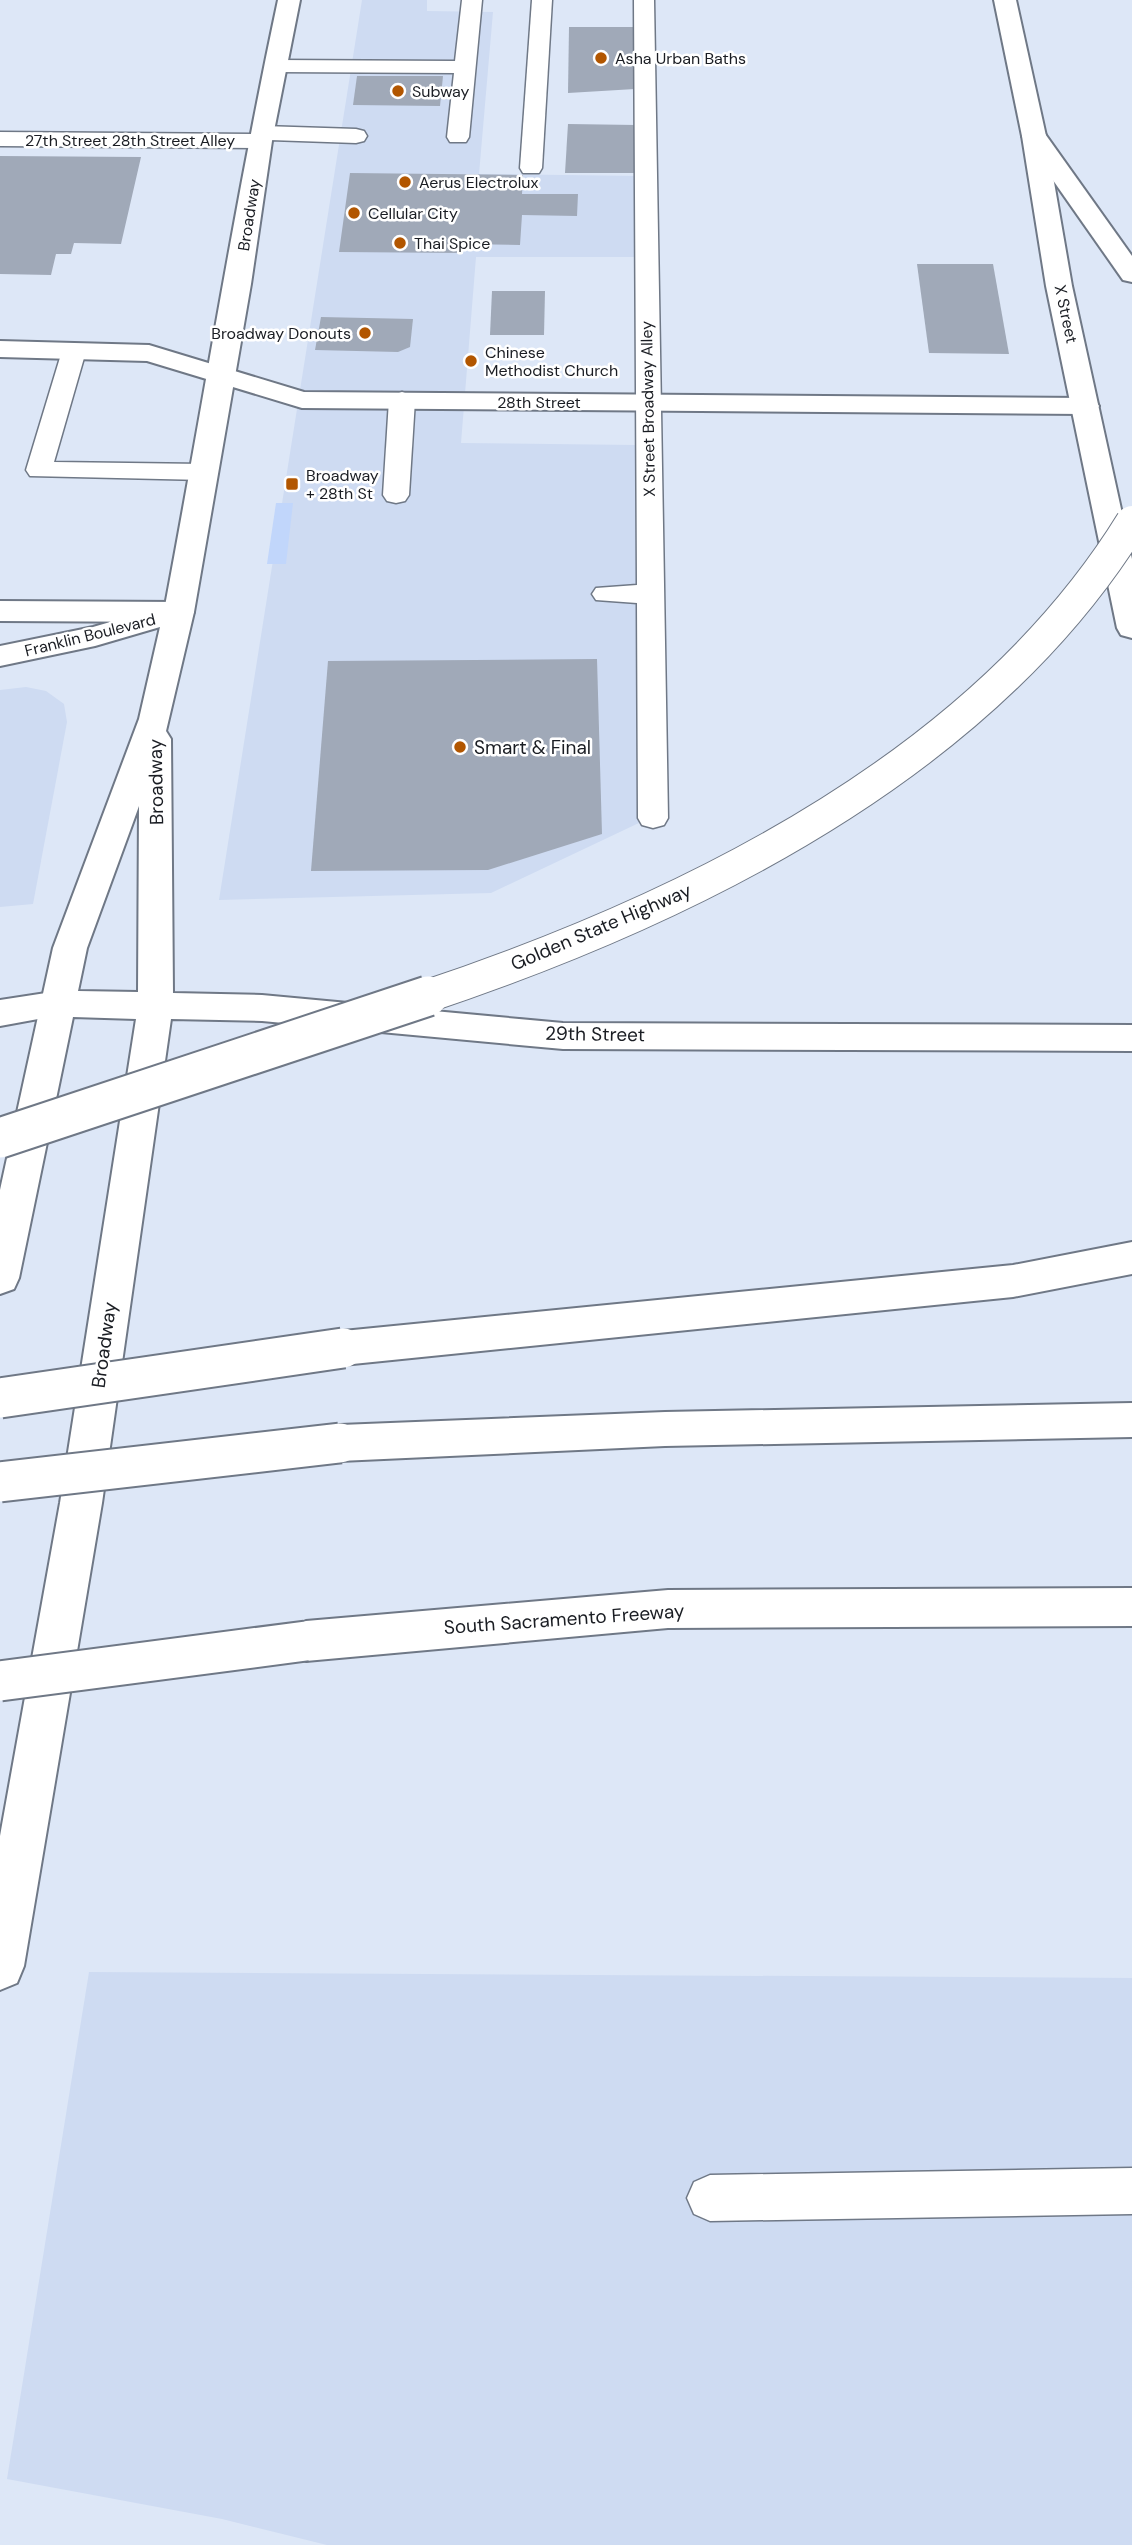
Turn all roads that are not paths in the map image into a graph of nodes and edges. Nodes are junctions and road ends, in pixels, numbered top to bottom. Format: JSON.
{"nodes":[{"id":1,"x":289,"y":0,"type":"edge"},
{"id":2,"x":472,"y":0,"type":"edge"},
{"id":3,"x":542,"y":0,"type":"edge"},
{"id":4,"x":644,"y":0,"type":"edge"},
{"id":5,"x":1005,"y":0,"type":"edge"},
{"id":6,"x":277,"y":66,"type":"junction"},
{"id":7,"x":465,"y":67,"type":"junction"},
{"id":8,"x":356,"y":136,"type":"dead end"},
{"id":9,"x":1034,"y":136,"type":"junction"},
{"id":10,"x":262,"y":137,"type":"junction"},
{"id":11,"x":458,"y":137,"type":"dead end"},
{"id":12,"x":0,"y":139,"type":"edge"},
{"id":13,"x":531,"y":168,"type":"dead end"},
{"id":14,"x":1132,"y":274,"type":"edge"},
{"id":15,"x":0,"y":349,"type":"edge"},
{"id":16,"x":74,"y":351,"type":"junction"},
{"id":17,"x":222,"y":375,"type":"junction"},
{"id":18,"x":401,"y":400,"type":"junction"},
{"id":19,"x":648,"y":402,"type":"junction"},
{"id":20,"x":1085,"y":406,"type":"junction"},
{"id":21,"x":204,"y":472,"type":"junction"},
{"id":22,"x":396,"y":495,"type":"dead end"},
{"id":23,"x":1132,"y":522,"type":"edge"},
{"id":24,"x":606,"y":594,"type":"dead end"},
{"id":25,"x":650,"y":594,"type":"junction"},
{"id":26,"x":0,"y":611,"type":"edge"},
{"id":27,"x":179,"y":612,"type":"junction"},
{"id":28,"x":1132,"y":628,"type":"edge"},
{"id":29,"x":0,"y":656,"type":"edge"},
{"id":30,"x":155,"y":719,"type":"junction"},
{"id":31,"x":653,"y":818,"type":"dead end"},
{"id":32,"x":60,"y":1004,"type":"junction"},
{"id":33,"x":156,"y":1004,"type":"junction"},
{"id":34,"x":0,"y":1013,"type":"edge"},
{"id":35,"x":1132,"y":1038,"type":"edge"},
{"id":36,"x":0,"y":1138,"type":"edge"},
{"id":37,"x":1132,"y":1258,"type":"edge"},
{"id":38,"x":0,"y":1278,"type":"edge"},
{"id":39,"x":0,"y":1398,"type":"edge"},
{"id":40,"x":1132,"y":1420,"type":"edge"},
{"id":41,"x":0,"y":1482,"type":"edge"},
{"id":42,"x":1116,"y":1607,"type":"edge"},
{"id":43,"x":0,"y":1681,"type":"edge"},
{"id":44,"x":0,"y":1966,"type":"edge"},
{"id":45,"x":1132,"y":2191,"type":"edge"},
{"id":46,"x":710,"y":2198,"type":"dead end"}],
"edges":[{"from":1,"to":6,"type":"main road","name":"Broadway"},
{"from":2,"to":7,"type":"lane"},
{"from":3,"to":13,"type":"lane"},
{"from":4,"to":19,"type":"lane","name":"X Street Broadway Alley"},
{"from":5,"to":9,"type":"main road","name":"X Street"},
{"from":6,"to":7,"type":"lane"},
{"from":6,"to":10,"type":"main road","name":"Broadway"},
{"from":7,"to":11,"type":"lane"},
{"from":8,"to":10,"type":"lane","name":"27th Street 28th Street Alley"},
{"from":9,"to":14,"type":"main road"},
{"from":9,"to":20,"type":"main road","name":"X Street"},
{"from":10,"to":12,"type":"lane","name":"27th Street 28th Street Alley"},
{"from":10,"to":17,"type":"main road","name":"Broadway"},
{"from":15,"to":16,"type":"main road","name":"28th Street"},
{"from":16,"to":17,"type":"main road","name":"28th Street"},
{"from":16,"to":21,"type":"lane"},
{"from":17,"to":18,"type":"main road","name":"28th Street"},
{"from":17,"to":21,"type":"main road","name":"Broadway"},
{"from":18,"to":19,"type":"main road","name":"28th Street"},
{"from":18,"to":22,"type":"lane"},
{"from":19,"to":20,"type":"main road","name":"28th Street"},
{"from":19,"to":25,"type":"lane","name":"X Street Broadway Alley"},
{"from":20,"to":28,"type":"main road","name":"X Street"},
{"from":21,"to":27,"type":"main road","name":"Broadway"},
{"from":23,"to":36,"type":"main road","name":"Golden State Highway","bridge":true},
{"from":24,"to":25,"type":"lane"},
{"from":25,"to":31,"type":"lane","name":"X Street Broadway Alley"},
{"from":26,"to":27,"type":"main road"},
{"from":27,"to":29,"type":"main road","name":"Franklin Boulevard"},
{"from":27,"to":30,"type":"main road","name":"Broadway"},
{"from":30,"to":32,"type":"main road","name":"Broadway"},
{"from":30,"to":33,"type":"main road","name":"Broadway"},
{"from":32,"to":33,"type":"main road","name":"29th Street"},
{"from":32,"to":34,"type":"main road","name":"29th Street"},
{"from":32,"to":38,"type":"main road","name":"Broadway"},
{"from":33,"to":35,"type":"main road","name":"29th Street"},
{"from":33,"to":44,"type":"main road","name":"Broadway"},
{"from":37,"to":39,"type":"main road","bridge":true},
{"from":40,"to":41,"type":"main road","bridge":true},
{"from":42,"to":43,"type":"main road","name":"South Sacramento Freeway","bridge":true},
{"from":45,"to":46,"type":"lane"}]}
